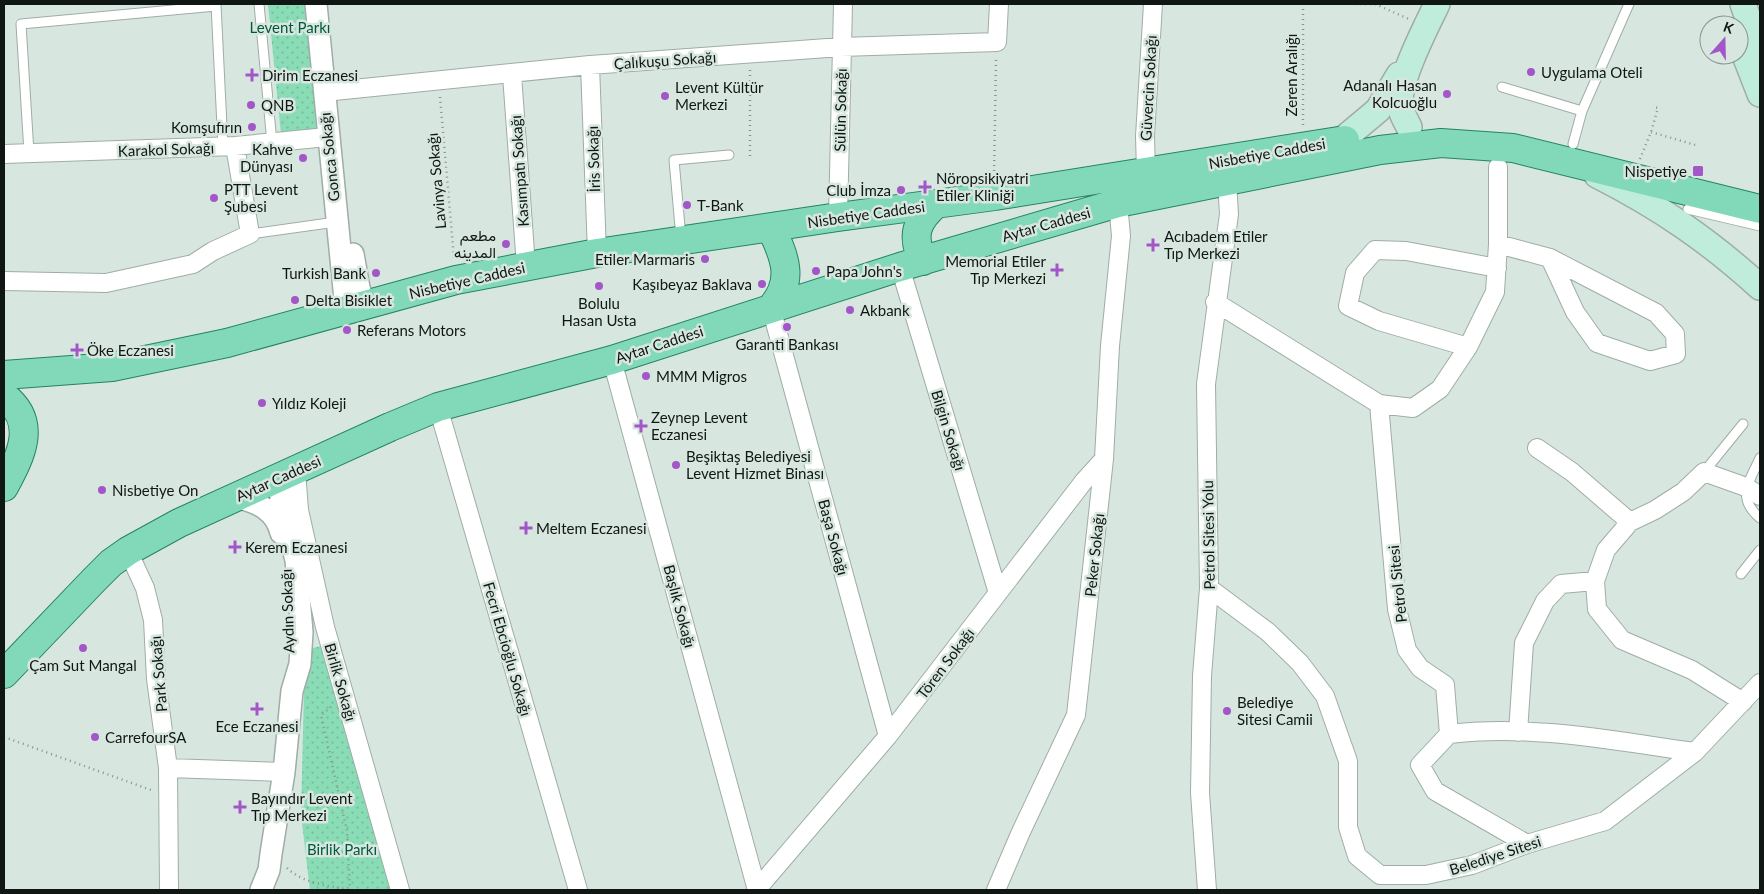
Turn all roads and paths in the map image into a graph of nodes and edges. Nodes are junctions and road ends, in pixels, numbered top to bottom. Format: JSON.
{"nodes":[{"id":1,"x":259,"y":4,"type":"edge"},
{"id":2,"x":316,"y":4,"type":"edge"},
{"id":3,"x":326,"y":4,"type":"edge"},
{"id":4,"x":843,"y":4,"type":"edge"},
{"id":5,"x":999,"y":4,"type":"edge"},
{"id":6,"x":1153,"y":4,"type":"edge"},
{"id":7,"x":1303,"y":4,"type":"edge"},
{"id":8,"x":1355,"y":4,"type":"edge"},
{"id":9,"x":1436,"y":4,"type":"edge"},
{"id":10,"x":1630,"y":4,"type":"edge"},
{"id":11,"x":1744,"y":4,"type":"edge"},
{"id":12,"x":216,"y":5,"type":"edge"},
{"id":13,"x":1422,"y":36,"type":"junction"},
{"id":14,"x":997,"y":42,"type":"junction"},
{"id":15,"x":841,"y":47,"type":"junction"},
{"id":16,"x":1760,"y":52,"type":"edge"},
{"id":17,"x":750,"y":54,"type":"junction"},
{"id":18,"x":590,"y":65,"type":"junction"},
{"id":19,"x":1749,"y":65,"type":"edge"},
{"id":20,"x":512,"y":75,"type":"junction"},
{"id":21,"x":439,"y":80,"type":"junction"},
{"id":22,"x":1502,"y":87,"type":"dead end"},
{"id":23,"x":328,"y":92,"type":"junction"},
{"id":24,"x":1760,"y":94,"type":"edge"},
{"id":25,"x":1654,"y":107,"type":"dead end"},
{"id":26,"x":1582,"y":111,"type":"junction"},
{"id":27,"x":1651,"y":132,"type":"junction"},
{"id":28,"x":1414,"y":136,"type":"junction"},
{"id":29,"x":327,"y":137,"type":"junction"},
{"id":30,"x":1341,"y":141,"type":"junction"},
{"id":31,"x":272,"y":143,"type":"junction"},
{"id":32,"x":229,"y":146,"type":"junction"},
{"id":33,"x":1303,"y":146,"type":"junction"},
{"id":34,"x":1699,"y":146,"type":"dead end"},
{"id":35,"x":1380,"y":150,"type":"joint"},
{"id":36,"x":28,"y":153,"type":"junction"},
{"id":37,"x":1572,"y":153,"type":"junction"},
{"id":38,"x":4,"y":154,"type":"edge"},
{"id":39,"x":729,"y":155,"type":"dead end"},
{"id":40,"x":750,"y":160,"type":"dead end"},
{"id":41,"x":1640,"y":160,"type":"junction"},
{"id":42,"x":1498,"y":167,"type":"dead end"},
{"id":43,"x":1146,"y":172,"type":"junction"},
{"id":44,"x":1227,"y":182,"type":"junction"},
{"id":45,"x":1760,"y":194,"type":"edge"},
{"id":46,"x":995,"y":196,"type":"junction"},
{"id":47,"x":1118,"y":203,"type":"junction"},
{"id":48,"x":936,"y":204,"type":"junction"},
{"id":49,"x":1688,"y":209,"type":"junction"},
{"id":50,"x":1760,"y":209,"type":"edge"},
{"id":51,"x":838,"y":217,"type":"junction"},
{"id":52,"x":336,"y":222,"type":"junction"},
{"id":53,"x":1760,"y":226,"type":"edge"},
{"id":54,"x":771,"y":228,"type":"junction"},
{"id":55,"x":250,"y":234,"type":"junction"},
{"id":56,"x":682,"y":240,"type":"junction"},
{"id":57,"x":1498,"y":244,"type":"junction"},
{"id":58,"x":597,"y":253,"type":"junction"},
{"id":59,"x":1550,"y":258,"type":"junction"},
{"id":60,"x":911,"y":264,"type":"junction"},
{"id":61,"x":526,"y":266,"type":"junction"},
{"id":62,"x":1760,"y":266,"type":"edge"},
{"id":63,"x":1497,"y":268,"type":"junction"},
{"id":64,"x":456,"y":280,"type":"junction"},
{"id":65,"x":4,"y":281,"type":"edge"},
{"id":66,"x":1760,"y":287,"type":"edge"},
{"id":67,"x":1215,"y":302,"type":"junction"},
{"id":68,"x":356,"y":308,"type":"junction"},
{"id":69,"x":772,"y":308,"type":"junction"},
{"id":70,"x":1468,"y":347,"type":"junction"},
{"id":71,"x":612,"y":360,"type":"junction"},
{"id":72,"x":4,"y":375,"type":"edge"},
{"id":73,"x":4,"y":396,"type":"edge"},
{"id":74,"x":1380,"y":404,"type":"junction"},
{"id":75,"x":438,"y":408,"type":"junction"},
{"id":76,"x":1743,"y":424,"type":"dead end"},
{"id":77,"x":1537,"y":448,"type":"dead end"},
{"id":78,"x":1760,"y":458,"type":"edge"},
{"id":79,"x":1104,"y":459,"type":"junction"},
{"id":80,"x":1704,"y":472,"type":"junction"},
{"id":81,"x":288,"y":474,"type":"junction"},
{"id":82,"x":4,"y":487,"type":"edge"},
{"id":83,"x":1753,"y":492,"type":"edge"},
{"id":84,"x":236,"y":497,"type":"junction"},
{"id":85,"x":1760,"y":518,"type":"edge"},
{"id":86,"x":1630,"y":522,"type":"junction"},
{"id":87,"x":1760,"y":550,"type":"edge"},
{"id":88,"x":128,"y":551,"type":"junction"},
{"id":89,"x":1741,"y":574,"type":"dead end"},
{"id":90,"x":1594,"y":581,"type":"junction"},
{"id":91,"x":1209,"y":588,"type":"junction"},
{"id":92,"x":998,"y":593,"type":"junction"},
{"id":93,"x":324,"y":627,"type":"junction"},
{"id":94,"x":302,"y":632,"type":"junction"},
{"id":95,"x":4,"y":674,"type":"edge"},
{"id":96,"x":1760,"y":684,"type":"edge"},
{"id":97,"x":292,"y":691,"type":"junction"},
{"id":98,"x":346,"y":697,"type":"junction"},
{"id":99,"x":1744,"y":702,"type":"junction"},
{"id":100,"x":1518,"y":732,"type":"junction"},
{"id":101,"x":1449,"y":734,"type":"junction"},
{"id":102,"x":888,"y":736,"type":"junction"},
{"id":103,"x":4,"y":737,"type":"edge"},
{"id":104,"x":1695,"y":752,"type":"junction"},
{"id":105,"x":168,"y":768,"type":"junction"},
{"id":106,"x":284,"y":772,"type":"junction"},
{"id":107,"x":167,"y":795,"type":"junction"},
{"id":108,"x":1527,"y":844,"type":"junction"},
{"id":109,"x":748,"y":853,"type":"junction"},
{"id":110,"x":271,"y":854,"type":"junction"},
{"id":111,"x":780,"y":863,"type":"junction"},
{"id":112,"x":297,"y":877,"type":"dead end"},
{"id":113,"x":755,"y":889,"type":"edge"},
{"id":114,"x":169,"y":890,"type":"edge"},
{"id":115,"x":253,"y":890,"type":"edge"},
{"id":116,"x":260,"y":890,"type":"edge"},
{"id":117,"x":351,"y":890,"type":"edge"},
{"id":118,"x":400,"y":890,"type":"edge"},
{"id":119,"x":578,"y":890,"type":"edge"},
{"id":120,"x":778,"y":890,"type":"edge"},
{"id":121,"x":996,"y":890,"type":"edge"},
{"id":122,"x":1207,"y":890,"type":"edge"}],
"edges":[{"from":1,"to":31,"type":"lane"},
{"from":2,"to":23,"type":"street","name":"Gonca Sokağı"},
{"from":3,"to":23,"type":"street","name":"Gonca Sokağı"},
{"from":4,"to":15,"type":"street","name":"Sülün Sokağı"},
{"from":5,"to":14,"type":"street"},
{"from":6,"to":43,"type":"street","name":"Güvercin Sokağı"},
{"from":7,"to":33,"type":"path","name":"Zeren Aralığı"},
{"from":8,"to":13,"type":"path"},
{"from":9,"to":13,"type":"main road"},
{"from":10,"to":26,"type":"lane"},
{"from":11,"to":16,"type":"main road"},
{"from":12,"to":32,"type":"lane"},
{"from":12,"to":36,"type":"lane"},
{"from":13,"to":28,"type":"main road"},
{"from":13,"to":30,"type":"main road"},
{"from":14,"to":15,"type":"street","name":"Çalıkuşu Sokağı"},
{"from":14,"to":46,"type":"path"},
{"from":15,"to":17,"type":"street","name":"Çalıkuşu Sokağı"},
{"from":15,"to":51,"type":"street","name":"Sülün Sokağı"},
{"from":17,"to":18,"type":"street","name":"Çalıkuşu Sokağı"},
{"from":17,"to":40,"type":"path"},
{"from":18,"to":20,"type":"street","name":"Çalıkuşu Sokağı"},
{"from":18,"to":58,"type":"street","name":"İris Sokağı"},
{"from":19,"to":24,"type":"main road"},
{"from":20,"to":21,"type":"street","name":"Çalıkuşu Sokağı"},
{"from":20,"to":61,"type":"street","name":"Kasımpatı Sokağı"},
{"from":21,"to":23,"type":"street","name":"Çalıkuşu Sokağı"},
{"from":21,"to":64,"type":"path","name":"Lavinya Sokağı"},
{"from":22,"to":26,"type":"lane"},
{"from":23,"to":29,"type":"street","name":"Gonca Sokağı"},
{"from":23,"to":68,"type":"street","name":"Gonca Sokağı"},
{"from":25,"to":27,"type":"path"},
{"from":26,"to":37,"type":"lane"},
{"from":27,"to":34,"type":"path"},
{"from":27,"to":41,"type":"path"},
{"from":28,"to":30,"type":"main road","name":"Nisbetiye Caddesi"},
{"from":28,"to":35,"type":"main road","name":"Nisbetiye Caddesi"},
{"from":28,"to":37,"type":"main road","name":"Nisbetiye Caddesi"},
{"from":29,"to":31,"type":"street","name":"Karakol Sokağı"},
{"from":29,"to":52,"type":"street","name":"Gonca Sokağı"},
{"from":30,"to":33,"type":"main road","name":"Nisbetiye Caddesi"},
{"from":31,"to":32,"type":"street","name":"Karakol Sokağı"},
{"from":32,"to":36,"type":"street","name":"Karakol Sokağı"},
{"from":32,"to":55,"type":"street"},
{"from":33,"to":43,"type":"main road","name":"Nisbetiye Caddesi"},
{"from":35,"to":44,"type":"main road","name":"Aytar Caddesi"},
{"from":36,"to":38,"type":"street","name":"Karakol Sokağı"},
{"from":37,"to":41,"type":"main road","name":"Nisbetiye Caddesi"},
{"from":37,"to":49,"type":"main road"},
{"from":37,"to":50,"type":"main road","name":"Nisbetiye Caddesi"},
{"from":37,"to":66,"type":"main road"},
{"from":39,"to":56,"type":"lane"},
{"from":41,"to":45,"type":"main road","name":"Nisbetiye Caddesi"},
{"from":42,"to":57,"type":"street"},
{"from":43,"to":46,"type":"main road","name":"Nisbetiye Caddesi"},
{"from":44,"to":47,"type":"main road","name":"Aytar Caddesi"},
{"from":44,"to":67,"type":"street","name":"Petrol Sitesi Yolu"},
{"from":46,"to":48,"type":"main road","name":"Nisbetiye Caddesi"},
{"from":47,"to":60,"type":"main road","name":"Aytar Caddesi"},
{"from":47,"to":79,"type":"street","name":"Peker Sokağı"},
{"from":48,"to":51,"type":"main road","name":"Nisbetiye Caddesi"},
{"from":48,"to":60,"type":"main road"},
{"from":49,"to":53,"type":"lane"},
{"from":49,"to":62,"type":"main road"},
{"from":51,"to":54,"type":"main road","name":"Nisbetiye Caddesi"},
{"from":52,"to":55,"type":"lane"},
{"from":52,"to":68,"type":"street","name":"Gonca Sokağı"},
{"from":54,"to":56,"type":"main road","name":"Nisbetiye Caddesi"},
{"from":54,"to":69,"type":"main road"},
{"from":55,"to":65,"type":"street"},
{"from":56,"to":58,"type":"main road","name":"Nisbetiye Caddesi"},
{"from":57,"to":59,"type":"street"},
{"from":57,"to":63,"type":"street"},
{"from":58,"to":61,"type":"main road","name":"Nisbetiye Caddesi"},
{"from":59,"to":59,"type":"street"},
{"from":60,"to":69,"type":"main road","name":"Aytar Caddesi"},
{"from":60,"to":92,"type":"street","name":"Bilgin Sokağı"},
{"from":61,"to":64,"type":"main road","name":"Nisbetiye Caddesi"},
{"from":63,"to":70,"type":"street"},
{"from":63,"to":70,"type":"street"},
{"from":64,"to":68,"type":"main road","name":"Nisbetiye Caddesi"},
{"from":67,"to":74,"type":"street"},
{"from":67,"to":91,"type":"street","name":"Petrol Sitesi Yolu"},
{"from":68,"to":72,"type":"main road","name":"Nisbetiye Caddesi"},
{"from":69,"to":71,"type":"main road","name":"Aytar Caddesi"},
{"from":69,"to":102,"type":"street","name":"Başa Sokağı"},
{"from":70,"to":74,"type":"street"},
{"from":71,"to":75,"type":"main road","name":"Aytar Caddesi"},
{"from":71,"to":109,"type":"street","name":"Başlık Sokağı"},
{"from":73,"to":82,"type":"main road"},
{"from":74,"to":101,"type":"street","name":"Petrol Sitesi"},
{"from":75,"to":81,"type":"main road","name":"Aytar Caddesi"},
{"from":75,"to":119,"type":"street","name":"Fecri Ebcioğlu Sokağı"},
{"from":76,"to":80,"type":"lane"},
{"from":77,"to":86,"type":"street"},
{"from":78,"to":83,"type":"lane"},
{"from":79,"to":92,"type":"street","name":"Tören Sokağı"},
{"from":79,"to":121,"type":"street","name":"Peker Sokağı"},
{"from":80,"to":83,"type":"street"},
{"from":80,"to":86,"type":"street"},
{"from":81,"to":84,"type":"main road","name":"Aytar Caddesi"},
{"from":81,"to":93,"type":"street","name":"Birlik Sokağı"},
{"from":81,"to":94,"type":"street","name":"Aydın Sokağı"},
{"from":83,"to":85,"type":"lane"},
{"from":84,"to":88,"type":"main road","name":"Aytar Caddesi"},
{"from":84,"to":97,"type":"street","name":"Aydın Sokağı"},
{"from":86,"to":90,"type":"street"},
{"from":87,"to":89,"type":"lane"},
{"from":88,"to":95,"type":"main road","name":"Aytar Caddesi"},
{"from":88,"to":105,"type":"street","name":"Park Sokağı"},
{"from":90,"to":99,"type":"street"},
{"from":90,"to":100,"type":"street"},
{"from":91,"to":108,"type":"street","name":"Belediye Sitesi"},
{"from":91,"to":122,"type":"street","name":"Petrol Sitesi Yolu"},
{"from":92,"to":102,"type":"street","name":"Tören Sokağı"},
{"from":93,"to":94,"type":"street"},
{"from":93,"to":98,"type":"street","name":"Birlik Sokağı"},
{"from":94,"to":97,"type":"street","name":"Aydın Sokağı"},
{"from":96,"to":99,"type":"street","name":"Belediye Sitesi"},
{"from":97,"to":106,"type":"street","name":"Aydın Sokağı"},
{"from":98,"to":117,"type":"path"},
{"from":98,"to":118,"type":"street","name":"Birlik Sokağı"},
{"from":99,"to":104,"type":"street","name":"Belediye Sitesi"},
{"from":100,"to":101,"type":"street"},
{"from":100,"to":104,"type":"street"},
{"from":101,"to":108,"type":"street"},
{"from":102,"to":111,"type":"street","name":"Tören Sokağı"},
{"from":103,"to":107,"type":"path"},
{"from":104,"to":108,"type":"street","name":"Belediye Sitesi"},
{"from":105,"to":106,"type":"street"},
{"from":105,"to":107,"type":"street","name":"Park Sokağı"},
{"from":106,"to":110,"type":"street","name":"Aydın Sokağı"},
{"from":107,"to":114,"type":"street","name":"Park Sokağı"},
{"from":109,"to":111,"type":"street"},
{"from":109,"to":113,"type":"street","name":"Başlık Sokağı"},
{"from":110,"to":115,"type":"street","name":"Aydın Sokağı"},
{"from":110,"to":116,"type":"street","name":"Aydın Sokağı"},
{"from":111,"to":113,"type":"street","name":"Tören Sokağı"},
{"from":112,"to":117,"type":"path"},
{"from":113,"to":120,"type":"street"}]}
